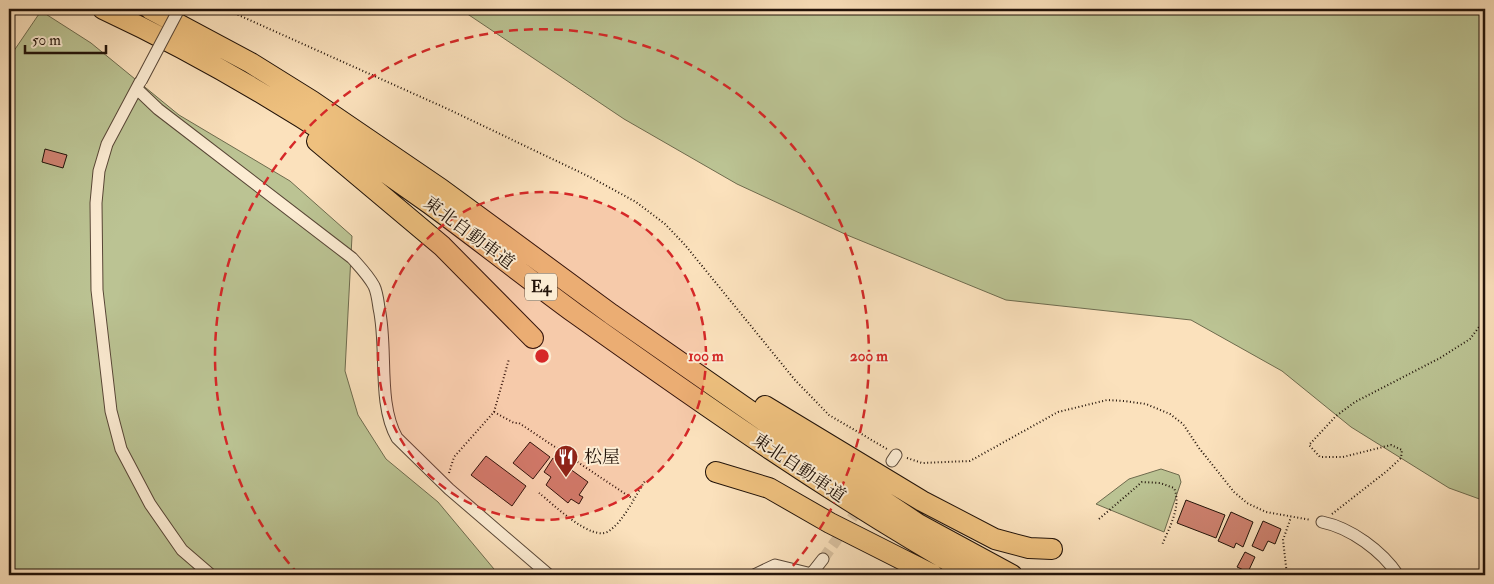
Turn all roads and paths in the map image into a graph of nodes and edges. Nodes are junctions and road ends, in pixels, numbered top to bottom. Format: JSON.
{"nodes":[{"id":1,"x":103,"y":9,"type":"edge"},
{"id":2,"x":150,"y":9,"type":"edge"},
{"id":3,"x":180,"y":9,"type":"edge"},
{"id":4,"x":225,"y":9,"type":"edge"},
{"id":5,"x":242,"y":80,"type":"junction"},
{"id":6,"x":139,"y":85,"type":"junction"},
{"id":7,"x":611,"y":314,"type":"junction"},
{"id":8,"x":1485,"y":319,"type":"edge"},
{"id":9,"x":533,"y":338,"type":"dead end"},
{"id":10,"x":509,"y":359,"type":"dead end"},
{"id":11,"x":494,"y":412,"type":"junction"},
{"id":12,"x":716,"y":472,"type":"dead end"},
{"id":13,"x":645,"y":481,"type":"dead end"},
{"id":14,"x":447,"y":488,"type":"junction"},
{"id":15,"x":539,"y":493,"type":"dead end"},
{"id":16,"x":633,"y":499,"type":"junction"},
{"id":17,"x":1291,"y":517,"type":"junction"},
{"id":18,"x":1100,"y":519,"type":"dead end"},
{"id":19,"x":1322,"y":522,"type":"junction"},
{"id":20,"x":1162,"y":545,"type":"dead end"},
{"id":21,"x":1052,"y":549,"type":"dead end"},
{"id":22,"x":823,"y":559,"type":"tunnel mouth"},
{"id":23,"x":814,"y":574,"type":"edge"},
{"id":24,"x":211,"y":575,"type":"edge"},
{"id":25,"x":549,"y":575,"type":"edge"},
{"id":26,"x":754,"y":575,"type":"edge"},
{"id":27,"x":933,"y":575,"type":"edge"},
{"id":28,"x":973,"y":575,"type":"edge"},
{"id":29,"x":1012,"y":575,"type":"edge"},
{"id":30,"x":1287,"y":575,"type":"edge"},
{"id":31,"x":1398,"y":575,"type":"edge"}],
"edges":[{"from":1,"to":5,"type":"highway","name":"東北自動車道","number":"E4"},
{"from":2,"to":7,"type":"highway","name":"東北自動車道","number":"E4"},
{"from":3,"to":6,"type":"street","bridge":true},
{"from":4,"to":17,"type":"path"},
{"from":5,"to":9,"type":"highway"},
{"from":5,"to":28,"type":"highway","name":"東北自動車道","number":"E4"},
{"from":6,"to":14,"type":"street"},
{"from":6,"to":24,"type":"street"},
{"from":7,"to":21,"type":"highway"},
{"from":7,"to":29,"type":"highway","name":"東北自動車道","number":"E4"},
{"from":8,"to":19,"type":"path"},
{"from":10,"to":11,"type":"path"},
{"from":11,"to":14,"type":"path"},
{"from":11,"to":16,"type":"path"},
{"from":12,"to":27,"type":"highway"},
{"from":13,"to":16,"type":"path"},
{"from":14,"to":25,"type":"street"},
{"from":15,"to":16,"type":"path"},
{"from":17,"to":19,"type":"path"},
{"from":17,"to":30,"type":"path"},
{"from":18,"to":20,"type":"path"},
{"from":19,"to":31,"type":"street"},
{"from":22,"to":23,"type":"street"},
{"from":23,"to":26,"type":"street"}]}
